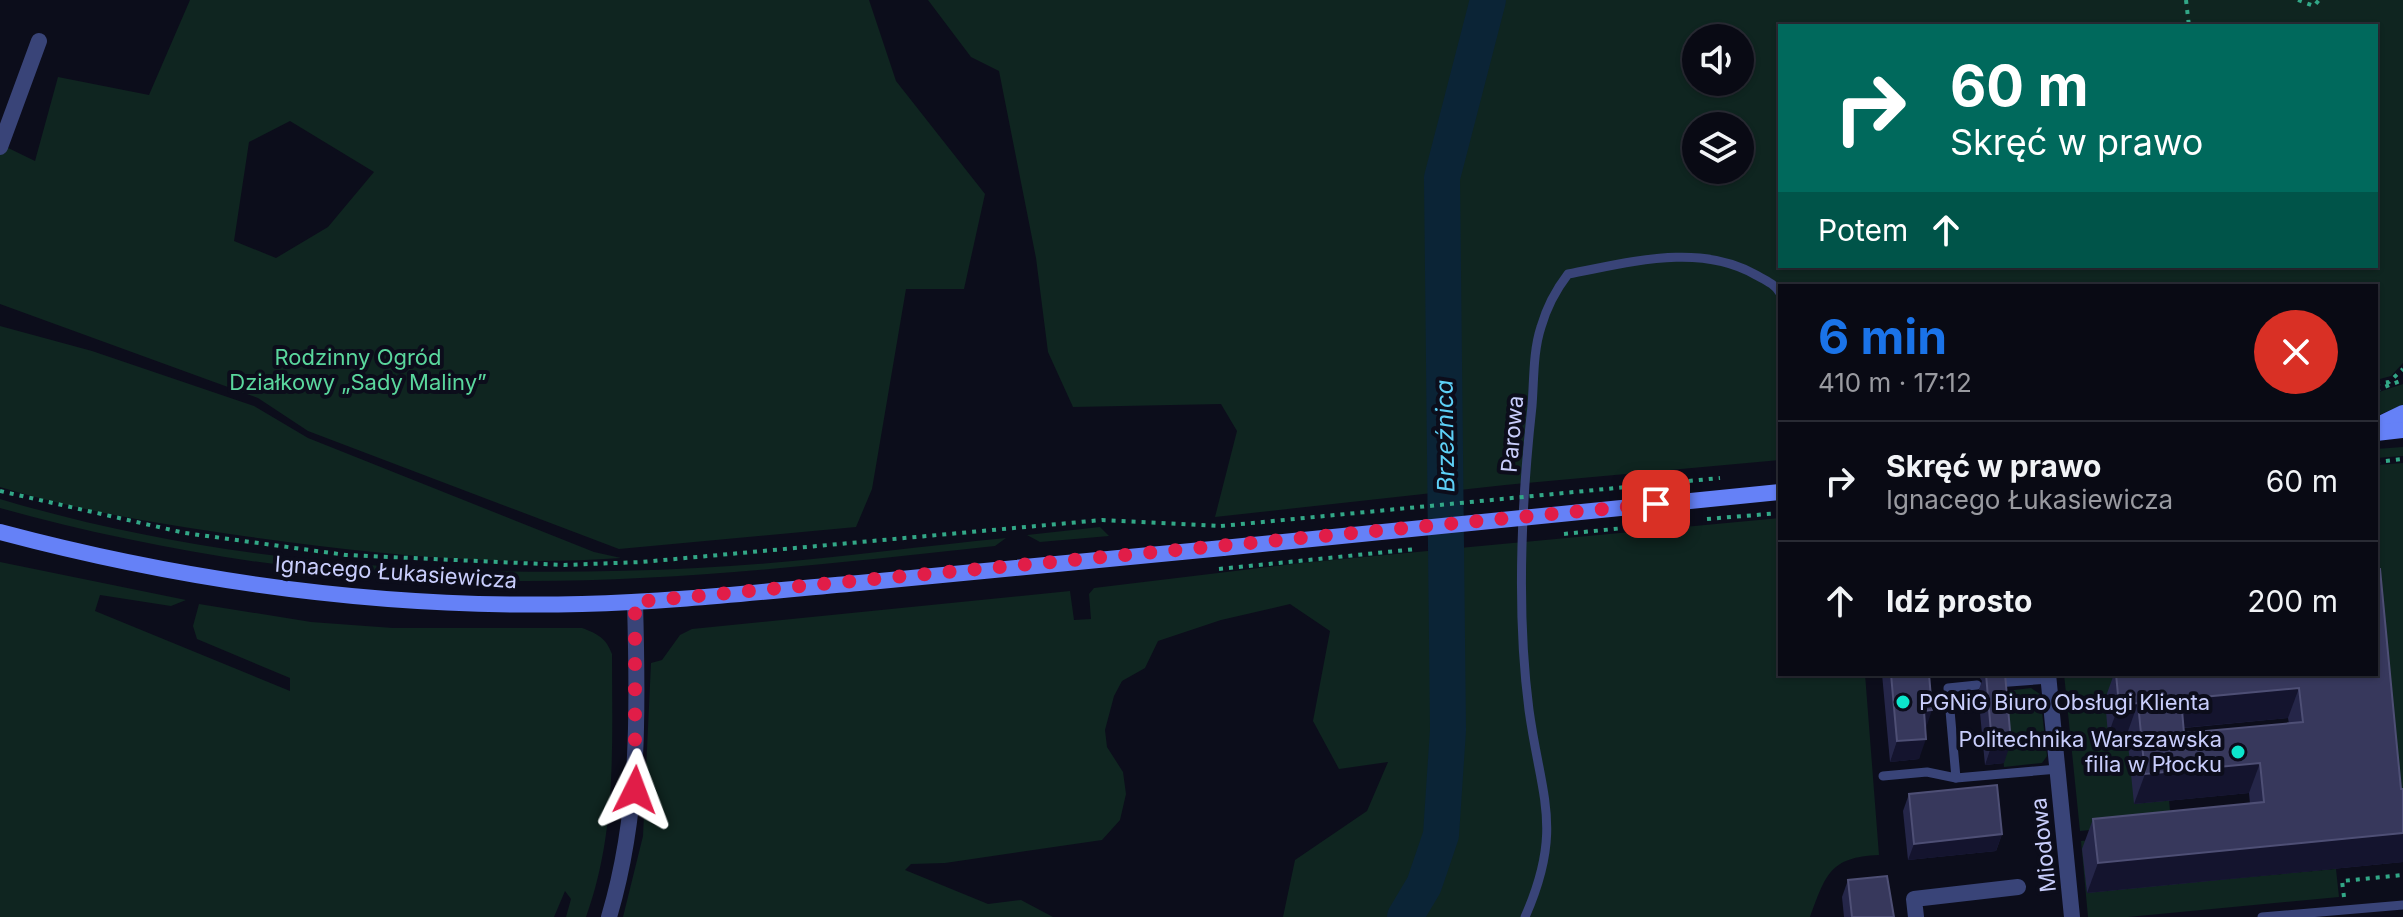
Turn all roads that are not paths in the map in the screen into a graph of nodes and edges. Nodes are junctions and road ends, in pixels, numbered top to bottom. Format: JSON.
{"nodes":[{"id":1,"x":39,"y":41,"type":"dead end"},
{"id":2,"x":0,"y":147,"type":"edge"},
{"id":3,"x":1778,"y":290,"type":"edge"},
{"id":4,"x":2403,"y":413,"type":"edge"},
{"id":5,"x":2378,"y":425,"type":"edge"},
{"id":6,"x":2403,"y":430,"type":"edge"},
{"id":7,"x":2378,"y":433,"type":"edge"},
{"id":8,"x":1778,"y":492,"type":"edge"},
{"id":9,"x":0,"y":532,"type":"edge"},
{"id":10,"x":635,"y":602,"type":"junction"},
{"id":11,"x":2048,"y":676,"type":"edge"},
{"id":12,"x":1996,"y":683,"type":"edge"},
{"id":13,"x":1977,"y":685,"type":"dead end"},
{"id":14,"x":2058,"y":769,"type":"junction"},
{"id":15,"x":1883,"y":776,"type":"dead end"},
{"id":16,"x":1956,"y":778,"type":"junction"},
{"id":17,"x":2018,"y":887,"type":"dead end"},
{"id":18,"x":2403,"y":905,"type":"edge"},
{"id":19,"x":609,"y":917,"type":"edge"},
{"id":20,"x":1525,"y":917,"type":"edge"},
{"id":21,"x":1916,"y":917,"type":"edge"},
{"id":22,"x":2072,"y":917,"type":"edge"},
{"id":23,"x":2262,"y":917,"type":"edge"}],
"edges":[{"from":1,"to":2,"type":"street"},
{"from":3,"to":20,"type":"lane","name":"Parowa"},
{"from":4,"to":5,"type":"street"},
{"from":6,"to":7,"type":"street"},
{"from":8,"to":10,"type":"street","name":"Ignacego Łukasiewicza","bridge":true},
{"from":9,"to":10,"type":"street","name":"Ignacego Łukasiewicza"},
{"from":10,"to":19,"type":"street"},
{"from":11,"to":12,"type":"lane"},
{"from":11,"to":14,"type":"street","name":"Miodowa"},
{"from":13,"to":16,"type":"lane"},
{"from":14,"to":16,"type":"lane"},
{"from":14,"to":22,"type":"street","name":"Miodowa"},
{"from":15,"to":16,"type":"lane"},
{"from":17,"to":21,"type":"street","name":"Miodowa"},
{"from":18,"to":23,"type":"lane"}]}
